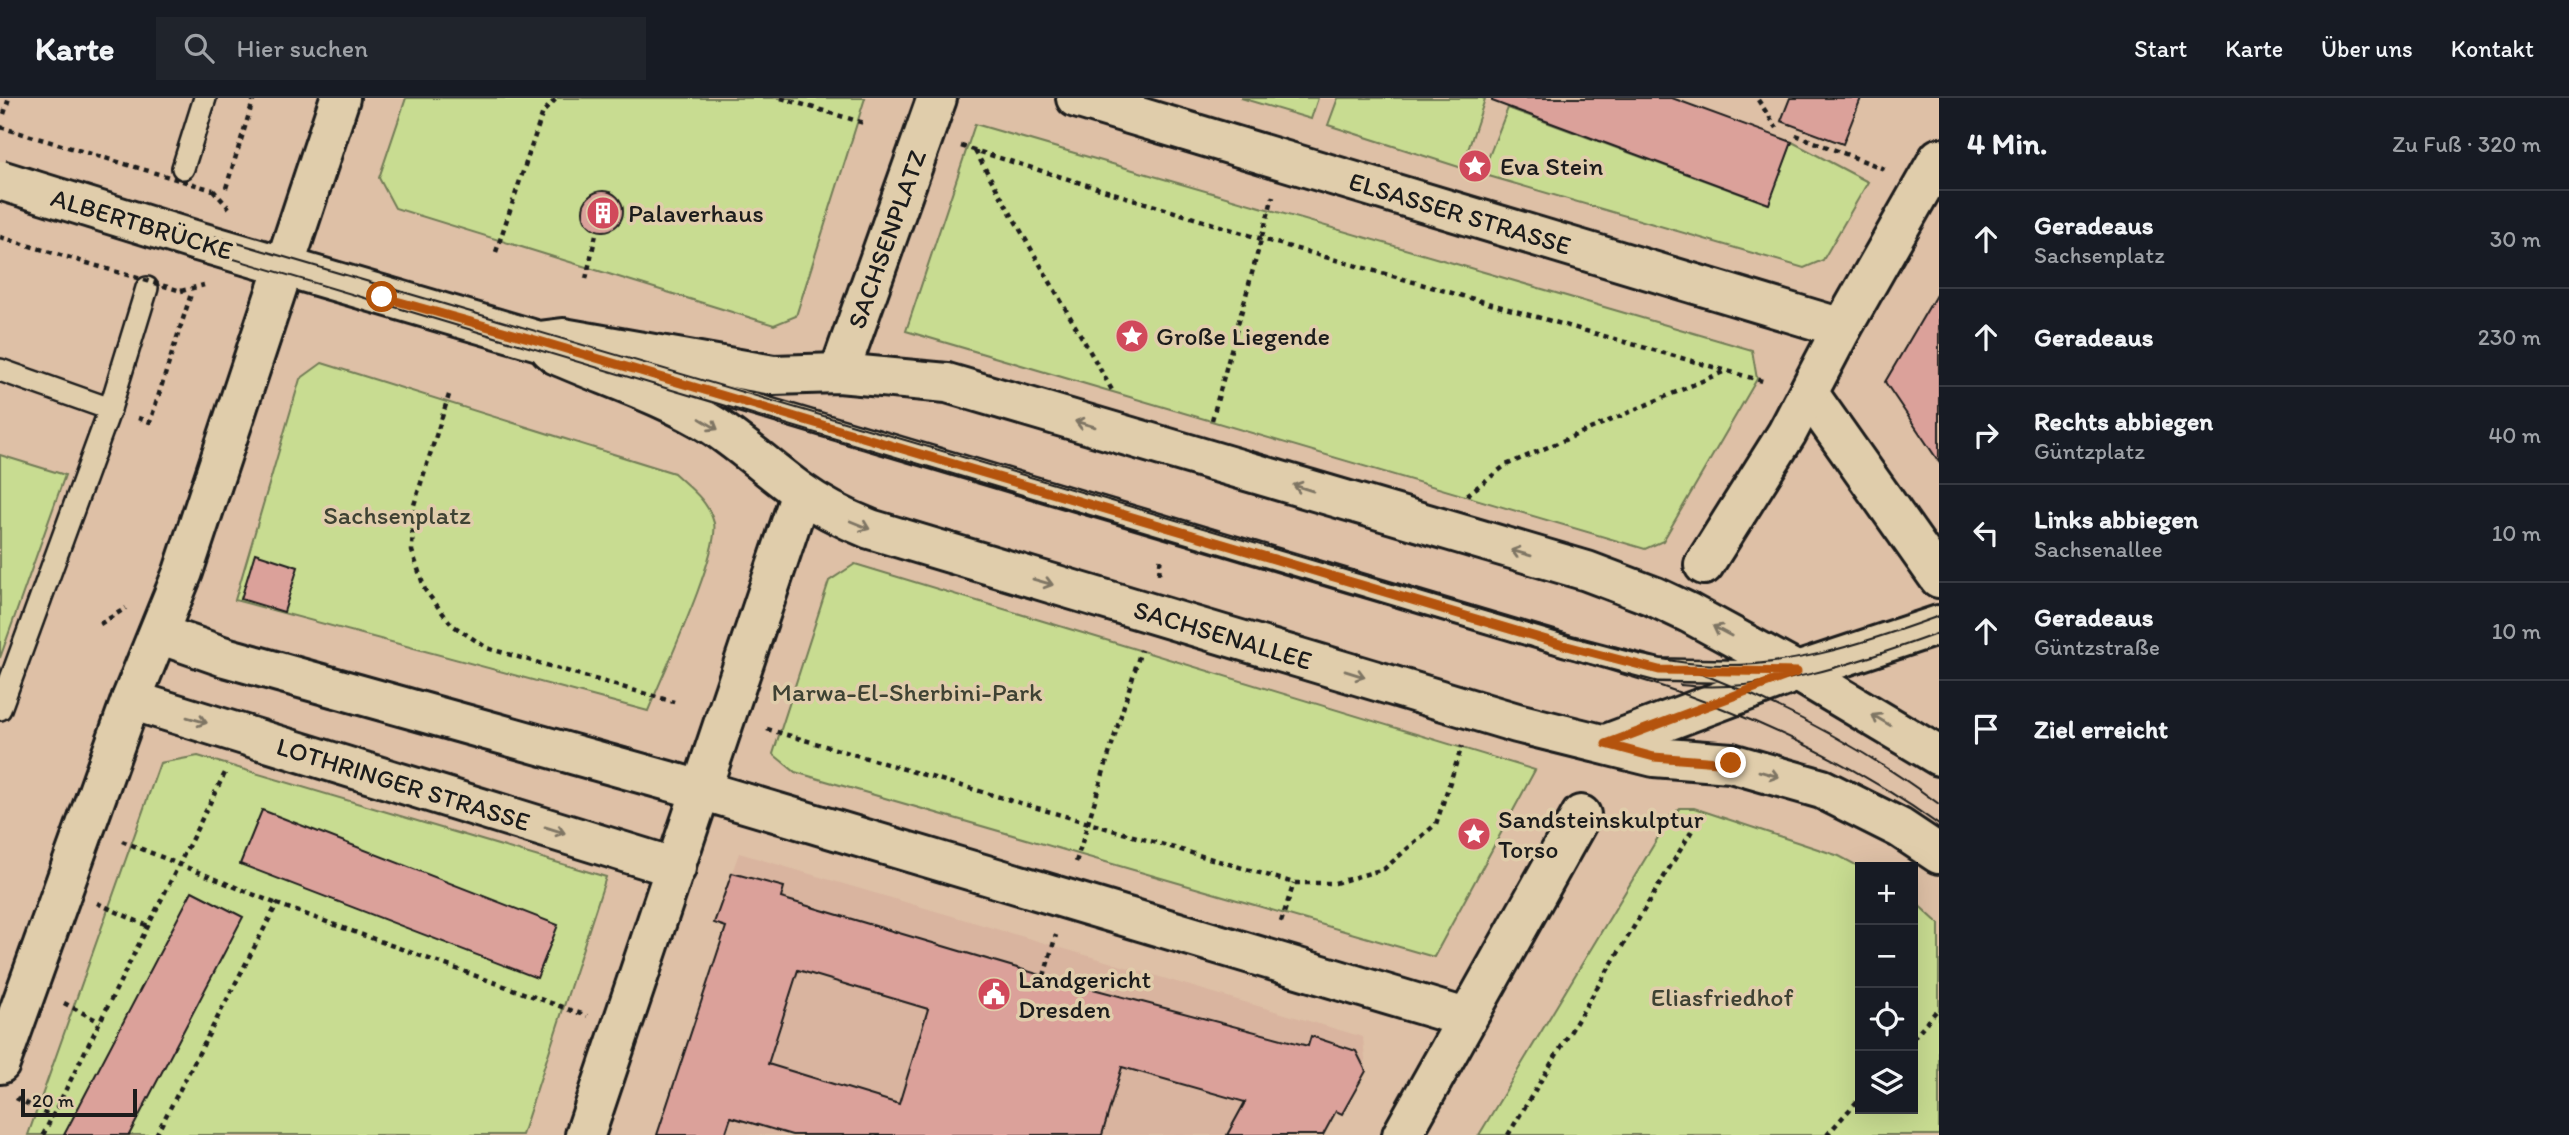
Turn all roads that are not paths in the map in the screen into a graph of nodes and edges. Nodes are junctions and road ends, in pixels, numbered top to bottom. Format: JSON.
{"nodes":[{"id":1,"x":205,"y":98,"type":"edge"},
{"id":2,"x":340,"y":98,"type":"edge"},
{"id":3,"x":937,"y":98,"type":"edge"},
{"id":4,"x":1076,"y":98,"type":"edge"},
{"id":5,"x":183,"y":168,"type":"dead end"},
{"id":6,"x":1932,"y":171,"type":"edge"},
{"id":7,"x":0,"y":180,"type":"edge"},
{"id":8,"x":284,"y":266,"type":"junction"},
{"id":9,"x":147,"y":288,"type":"dead end"},
{"id":10,"x":1842,"y":328,"type":"junction"},
{"id":11,"x":539,"y":341,"type":"junction"},
{"id":12,"x":0,"y":370,"type":"edge"},
{"id":13,"x":839,"y":373,"type":"junction"},
{"id":14,"x":1808,"y":394,"type":"junction"},
{"id":15,"x":110,"y":409,"type":"junction"},
{"id":16,"x":801,"y":493,"type":"junction"},
{"id":17,"x":1704,"y":565,"type":"dead end"},
{"id":18,"x":1939,"y":578,"type":"edge"},
{"id":19,"x":1939,"y":625,"type":"edge"},
{"id":20,"x":159,"y":634,"type":"junction"},
{"id":21,"x":1797,"y":672,"type":"junction"},
{"id":22,"x":131,"y":700,"type":"junction"},
{"id":23,"x":0,"y":709,"type":"edge"},
{"id":24,"x":1606,"y":744,"type":"junction"},
{"id":25,"x":1939,"y":755,"type":"edge"},
{"id":26,"x":701,"y":790,"type":"junction"},
{"id":27,"x":1581,"y":815,"type":"dead end"},
{"id":28,"x":1939,"y":854,"type":"edge"},
{"id":29,"x":676,"y":867,"type":"junction"},
{"id":30,"x":1466,"y":1018,"type":"junction"},
{"id":31,"x":6,"y":1080,"type":"edge"},
{"id":32,"x":585,"y":1135,"type":"edge"},
{"id":33,"x":1402,"y":1135,"type":"edge"}],
"edges":[{"from":1,"to":5,"type":"lane"},
{"from":2,"to":8,"type":"street"},
{"from":3,"to":13,"type":"street","name":"SACHSENPLATZ"},
{"from":4,"to":10,"type":"street","name":"ELSASSER STRASSE"},
{"from":6,"to":10,"type":"street"},
{"from":7,"to":8,"type":"street","name":"ALBERTBRÜCKE","bridge":true},
{"from":8,"to":11,"type":"street"},
{"from":8,"to":20,"type":"street"},
{"from":9,"to":15,"type":"lane"},
{"from":10,"to":14,"type":"street"},
{"from":11,"to":13,"type":"street"},
{"from":11,"to":16,"type":"street","one_way":true},
{"from":11,"to":21,"type":"lane"},
{"from":12,"to":15,"type":"lane"},
{"from":21,"to":13,"type":"street","one_way":true},
{"from":14,"to":17,"type":"street"},
{"from":14,"to":18,"type":"street"},
{"from":15,"to":23,"type":"lane"},
{"from":16,"to":24,"type":"street","name":"SACHSENALLEE","one_way":true},
{"from":16,"to":26,"type":"street"},
{"from":19,"to":21,"type":"street"},
{"from":20,"to":22,"type":"street"},
{"from":20,"to":26,"type":"street"},
{"from":21,"to":24,"type":"street"},
{"from":25,"to":21,"type":"street","one_way":true},
{"from":22,"to":29,"type":"street","name":"LOTHRINGER STRASSE","one_way":true},
{"from":22,"to":31,"type":"street"},
{"from":24,"to":28,"type":"street","name":"SACHSENALLEE","one_way":true},
{"from":26,"to":29,"type":"street"},
{"from":26,"to":30,"type":"street"},
{"from":27,"to":30,"type":"street"},
{"from":29,"to":32,"type":"street"},
{"from":30,"to":33,"type":"street"}]}
